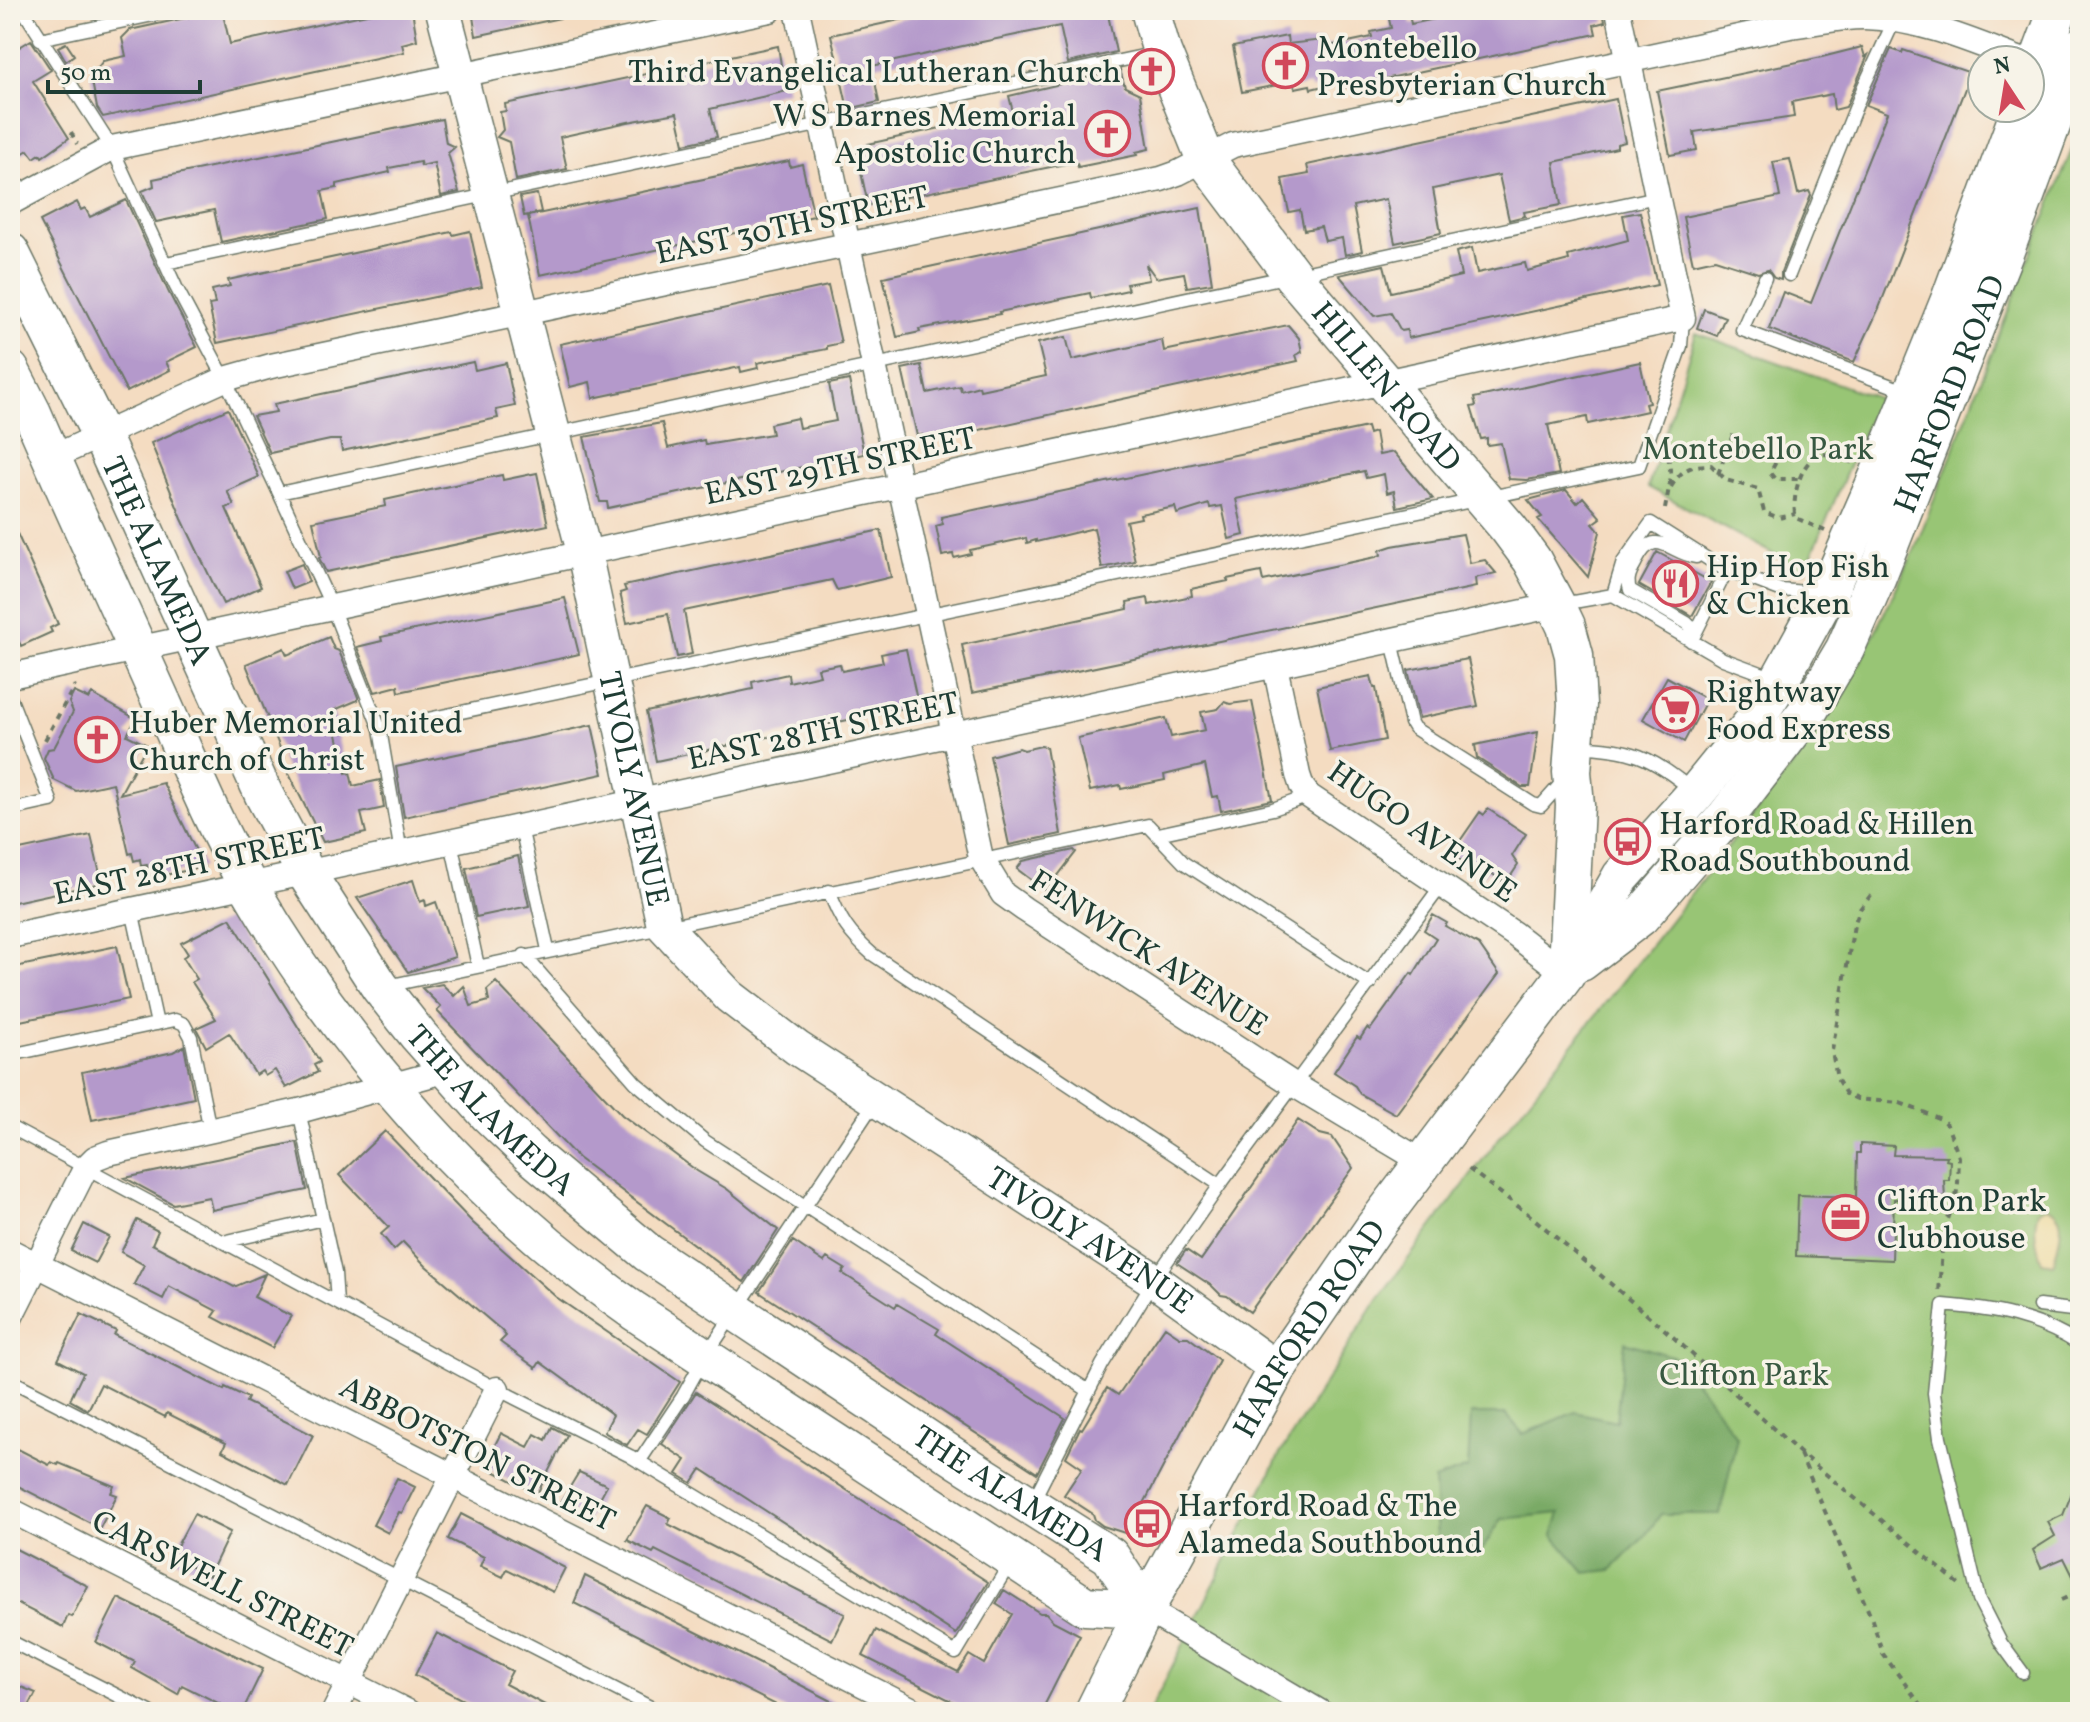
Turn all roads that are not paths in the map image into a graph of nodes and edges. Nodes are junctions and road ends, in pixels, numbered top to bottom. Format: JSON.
{"nodes":[{"id":1,"x":23,"y":10,"type":"edge"},
{"id":2,"x":177,"y":10,"type":"edge"},
{"id":3,"x":443,"y":10,"type":"edge"},
{"id":4,"x":770,"y":10,"type":"edge"},
{"id":5,"x":797,"y":10,"type":"edge"},
{"id":6,"x":1150,"y":10,"type":"edge"},
{"id":7,"x":1618,"y":10,"type":"edge"},
{"id":8,"x":2058,"y":10,"type":"edge"},
{"id":9,"x":1898,"y":15,"type":"edge"},
{"id":10,"x":40,"y":39,"type":"junction"},
{"id":11,"x":1981,"y":44,"type":"edge"},
{"id":12,"x":1162,"y":52,"type":"junction"},
{"id":13,"x":2046,"y":59,"type":"edge"},
{"id":14,"x":1629,"y":62,"type":"junction"},
{"id":15,"x":460,"y":75,"type":"junction"},
{"id":16,"x":821,"y":124,"type":"junction"},
{"id":17,"x":2015,"y":124,"type":"edge"},
{"id":18,"x":2029,"y":124,"type":"edge"},
{"id":19,"x":112,"y":148,"type":"junction"},
{"id":20,"x":1206,"y":160,"type":"junction"},
{"id":21,"x":491,"y":194,"type":"junction"},
{"id":22,"x":1657,"y":197,"type":"junction"},
{"id":23,"x":10,"y":203,"type":"edge"},
{"id":24,"x":846,"y":245,"type":"junction"},
{"id":25,"x":10,"y":252,"type":"edge"},
{"id":26,"x":166,"y":263,"type":"junction"},
{"id":27,"x":1789,"y":275,"type":"dead end"},
{"id":28,"x":1294,"y":277,"type":"junction"},
{"id":29,"x":1765,"y":278,"type":"dead end"},
{"id":30,"x":522,"y":314,"type":"junction"},
{"id":31,"x":1683,"y":318,"type":"junction"},
{"id":32,"x":873,"y":366,"type":"junction"},
{"id":33,"x":10,"y":370,"type":"edge"},
{"id":34,"x":225,"y":379,"type":"junction"},
{"id":35,"x":1382,"y":381,"type":"junction"},
{"id":36,"x":1911,"y":393,"type":"junction"},
{"id":37,"x":101,"y":435,"type":"junction"},
{"id":38,"x":554,"y":435,"type":"junction"},
{"id":39,"x":51,"y":458,"type":"junction"},
{"id":40,"x":899,"y":486,"type":"junction"},
{"id":41,"x":279,"y":493,"type":"junction"},
{"id":42,"x":1482,"y":499,"type":"junction"},
{"id":43,"x":584,"y":552,"type":"junction"},
{"id":44,"x":1702,"y":555,"type":"junction"},
{"id":45,"x":1727,"y":570,"type":"junction"},
{"id":46,"x":1827,"y":594,"type":"junction"},
{"id":47,"x":1613,"y":595,"type":"junction"},
{"id":48,"x":331,"y":605,"type":"junction"},
{"id":49,"x":1556,"y":605,"type":"junction"},
{"id":50,"x":927,"y":615,"type":"junction"},
{"id":51,"x":190,"y":635,"type":"junction"},
{"id":52,"x":1392,"y":641,"type":"junction"},
{"id":53,"x":1691,"y":641,"type":"junction"},
{"id":54,"x":137,"y":648,"type":"junction"},
{"id":55,"x":1275,"y":666,"type":"junction"},
{"id":56,"x":10,"y":676,"type":"edge"},
{"id":57,"x":613,"y":680,"type":"junction"},
{"id":58,"x":1780,"y":680,"type":"junction"},
{"id":59,"x":10,"y":697,"type":"edge"},
{"id":60,"x":380,"y":729,"type":"junction"},
{"id":61,"x":953,"y":735,"type":"junction"},
{"id":62,"x":1573,"y":759,"type":"junction"},
{"id":63,"x":1696,"y":793,"type":"junction"},
{"id":64,"x":1309,"y":796,"type":"junction"},
{"id":65,"x":637,"y":802,"type":"junction"},
{"id":66,"x":10,"y":810,"type":"edge"},
{"id":67,"x":521,"y":827,"type":"junction"},
{"id":68,"x":1574,"y":832,"type":"junction"},
{"id":69,"x":1158,"y":834,"type":"junction"},
{"id":70,"x":451,"y":842,"type":"junction"},
{"id":71,"x":401,"y":853,"type":"junction"},
{"id":72,"x":981,"y":858,"type":"junction"},
{"id":73,"x":306,"y":873,"type":"junction"},
{"id":74,"x":1621,"y":877,"type":"junction"},
{"id":75,"x":249,"y":885,"type":"junction"},
{"id":76,"x":1441,"y":886,"type":"junction"},
{"id":77,"x":829,"y":891,"type":"junction"},
{"id":78,"x":132,"y":910,"type":"junction"},
{"id":79,"x":664,"y":926,"type":"junction"},
{"id":80,"x":10,"y":936,"type":"edge"},
{"id":81,"x":548,"y":950,"type":"junction"},
{"id":82,"x":524,"y":955,"type":"junction"},
{"id":83,"x":478,"y":966,"type":"junction"},
{"id":84,"x":1566,"y":974,"type":"junction"},
{"id":85,"x":1370,"y":984,"type":"junction"},
{"id":86,"x":380,"y":987,"type":"junction"},
{"id":87,"x":157,"y":1024,"type":"junction"},
{"id":88,"x":10,"y":1055,"type":"edge"},
{"id":89,"x":448,"y":1070,"type":"junction"},
{"id":90,"x":1296,"y":1086,"type":"junction"},
{"id":91,"x":390,"y":1088,"type":"junction"},
{"id":92,"x":877,"y":1098,"type":"junction"},
{"id":93,"x":299,"y":1111,"type":"junction"},
{"id":94,"x":10,"y":1127,"type":"edge"},
{"id":95,"x":210,"y":1130,"type":"junction"},
{"id":96,"x":1423,"y":1162,"type":"junction"},
{"id":97,"x":86,"y":1167,"type":"junction"},
{"id":98,"x":1220,"y":1185,"type":"junction"},
{"id":99,"x":805,"y":1206,"type":"junction"},
{"id":100,"x":323,"y":1219,"type":"junction"},
{"id":101,"x":223,"y":1242,"type":"junction"},
{"id":102,"x":10,"y":1251,"type":"edge"},
{"id":103,"x":36,"y":1265,"type":"junction"},
{"id":104,"x":1154,"y":1280,"type":"junction"},
{"id":105,"x":337,"y":1303,"type":"junction"},
{"id":106,"x":2039,"y":1306,"type":"dead end"},
{"id":107,"x":735,"y":1310,"type":"junction"},
{"id":108,"x":2080,"y":1311,"type":"edge"},
{"id":109,"x":10,"y":1318,"type":"edge"},
{"id":110,"x":2080,"y":1345,"type":"edge"},
{"id":111,"x":704,"y":1358,"type":"junction"},
{"id":112,"x":1277,"y":1369,"type":"junction"},
{"id":113,"x":10,"y":1380,"type":"edge"},
{"id":114,"x":497,"y":1389,"type":"junction"},
{"id":115,"x":1089,"y":1391,"type":"junction"},
{"id":116,"x":639,"y":1462,"type":"junction"},
{"id":117,"x":453,"y":1476,"type":"junction"},
{"id":118,"x":1032,"y":1504,"type":"junction"},
{"id":119,"x":10,"y":1510,"type":"edge"},
{"id":120,"x":1011,"y":1560,"type":"junction"},
{"id":121,"x":400,"y":1580,"type":"junction"},
{"id":122,"x":1145,"y":1609,"type":"junction"},
{"id":123,"x":10,"y":1641,"type":"edge"},
{"id":124,"x":2023,"y":1673,"type":"dead end"},
{"id":125,"x":349,"y":1682,"type":"junction"},
{"id":126,"x":150,"y":1712,"type":"edge"},
{"id":127,"x":334,"y":1712,"type":"edge"},
{"id":128,"x":408,"y":1712,"type":"edge"},
{"id":129,"x":660,"y":1712,"type":"edge"},
{"id":130,"x":917,"y":1712,"type":"edge"},
{"id":131,"x":1094,"y":1712,"type":"edge"},
{"id":132,"x":1320,"y":1712,"type":"edge"}],
"edges":[{"from":1,"to":10,"type":"lane"},
{"from":2,"to":10,"type":"lane"},
{"from":3,"to":15,"type":"street","name":"TIVOLY AVENUE"},
{"from":4,"to":15,"type":"street"},
{"from":5,"to":16,"type":"street","name":"FENWICK AVENUE"},
{"from":6,"to":12,"type":"main road","name":"HILLEN ROAD"},
{"from":7,"to":14,"type":"street"},
{"from":8,"to":13,"type":"main road","name":"HARFORD ROAD"},
{"from":9,"to":11,"type":"street","name":"EAST 30TH STREET"},
{"from":9,"to":14,"type":"street","name":"EAST 30TH STREET"},
{"from":9,"to":27,"type":"lane"},
{"from":10,"to":19,"type":"lane"},
{"from":12,"to":16,"type":"lane"},
{"from":12,"to":20,"type":"main road","name":"HILLEN ROAD"},
{"from":14,"to":20,"type":"street","name":"EAST 30TH STREET"},
{"from":14,"to":22,"type":"street"},
{"from":15,"to":19,"type":"street"},
{"from":15,"to":21,"type":"street","name":"TIVOLY AVENUE"},
{"from":16,"to":21,"type":"lane"},
{"from":16,"to":24,"type":"street","name":"FENWICK AVENUE"},
{"from":17,"to":36,"type":"main road","name":"HARFORD ROAD"},
{"from":18,"to":84,"type":"main road","name":"HARFORD ROAD"},
{"from":19,"to":23,"type":"street"},
{"from":19,"to":26,"type":"lane"},
{"from":20,"to":24,"type":"street","name":"EAST 30TH STREET"},
{"from":20,"to":28,"type":"main road","name":"HILLEN ROAD"},
{"from":21,"to":26,"type":"lane"},
{"from":21,"to":30,"type":"street","name":"TIVOLY AVENUE"},
{"from":22,"to":28,"type":"lane"},
{"from":22,"to":31,"type":"street"},
{"from":24,"to":30,"type":"street","name":"EAST 30TH STREET"},
{"from":24,"to":32,"type":"street","name":"FENWICK AVENUE"},
{"from":25,"to":37,"type":"main road","name":"THE ALAMEDA"},
{"from":26,"to":34,"type":"lane"},
{"from":28,"to":32,"type":"lane"},
{"from":28,"to":35,"type":"main road","name":"HILLEN ROAD"},
{"from":29,"to":36,"type":"lane"},
{"from":30,"to":34,"type":"street","name":"EAST 30TH STREET"},
{"from":30,"to":38,"type":"street","name":"TIVOLY AVENUE"},
{"from":31,"to":35,"type":"street","name":"EAST 29TH STREET"},
{"from":31,"to":42,"type":"lane"},
{"from":32,"to":38,"type":"lane"},
{"from":32,"to":40,"type":"street","name":"FENWICK AVENUE"},
{"from":33,"to":39,"type":"main road","name":"THE ALAMEDA"},
{"from":34,"to":37,"type":"street","name":"EAST 30TH STREET"},
{"from":34,"to":41,"type":"lane"},
{"from":35,"to":40,"type":"street","name":"EAST 29TH STREET"},
{"from":35,"to":42,"type":"main road","name":"HILLEN ROAD"},
{"from":36,"to":46,"type":"main road","name":"HARFORD ROAD"},
{"from":37,"to":39,"type":"street","name":"EAST 30TH STREET"},
{"from":37,"to":51,"type":"main road","name":"THE ALAMEDA"},
{"from":38,"to":41,"type":"lane"},
{"from":38,"to":43,"type":"street","name":"TIVOLY AVENUE"},
{"from":39,"to":54,"type":"main road","name":"THE ALAMEDA"},
{"from":40,"to":43,"type":"street","name":"EAST 29TH STREET"},
{"from":40,"to":50,"type":"street","name":"FENWICK AVENUE"},
{"from":41,"to":48,"type":"lane"},
{"from":42,"to":49,"type":"main road","name":"HILLEN ROAD"},
{"from":42,"to":50,"type":"lane"},
{"from":43,"to":48,"type":"street","name":"EAST 29TH STREET"},
{"from":43,"to":57,"type":"street","name":"TIVOLY AVENUE"},
{"from":44,"to":45,"type":"lane"},
{"from":44,"to":47,"type":"lane"},
{"from":44,"to":53,"type":"lane"},
{"from":45,"to":46,"type":"lane"},
{"from":45,"to":53,"type":"lane"},
{"from":46,"to":58,"type":"main road","name":"HARFORD ROAD"},
{"from":47,"to":49,"type":"lane"},
{"from":47,"to":53,"type":"lane"},
{"from":48,"to":51,"type":"street","name":"EAST 29TH STREET"},
{"from":48,"to":60,"type":"lane"},
{"from":49,"to":52,"type":"street","name":"EAST 28TH STREET"},
{"from":49,"to":62,"type":"main road","name":"HILLEN ROAD"},
{"from":50,"to":57,"type":"lane"},
{"from":50,"to":61,"type":"street","name":"FENWICK AVENUE"},
{"from":51,"to":54,"type":"street","name":"EAST 29TH STREET"},
{"from":51,"to":73,"type":"main road","name":"THE ALAMEDA"},
{"from":52,"to":55,"type":"street","name":"EAST 28TH STREET"},
{"from":52,"to":62,"type":"lane"},
{"from":53,"to":58,"type":"lane"},
{"from":54,"to":56,"type":"street","name":"EAST 29TH STREET"},
{"from":54,"to":75,"type":"main road","name":"THE ALAMEDA"},
{"from":55,"to":61,"type":"street","name":"EAST 28TH STREET"},
{"from":55,"to":64,"type":"street","name":"HUGO AVENUE"},
{"from":57,"to":60,"type":"lane"},
{"from":57,"to":65,"type":"street","name":"TIVOLY AVENUE"},
{"from":58,"to":63,"type":"main road","name":"HARFORD ROAD"},
{"from":59,"to":66,"type":"lane"},
{"from":60,"to":71,"type":"lane"},
{"from":61,"to":65,"type":"street","name":"EAST 28TH STREET"},
{"from":61,"to":72,"type":"street","name":"FENWICK AVENUE"},
{"from":62,"to":63,"type":"lane"},
{"from":62,"to":68,"type":"main road","name":"HILLEN ROAD"},
{"from":62,"to":84,"type":"main road","name":"HILLEN ROAD"},
{"from":63,"to":74,"type":"main road","name":"HARFORD ROAD"},
{"from":64,"to":69,"type":"lane"},
{"from":64,"to":76,"type":"street","name":"HUGO AVENUE"},
{"from":65,"to":67,"type":"street","name":"EAST 28TH STREET"},
{"from":65,"to":79,"type":"street","name":"TIVOLY AVENUE"},
{"from":67,"to":70,"type":"street","name":"EAST 28TH STREET"},
{"from":67,"to":81,"type":"lane"},
{"from":68,"to":74,"type":"main road"},
{"from":68,"to":84,"type":"main road","name":"HILLEN ROAD"},
{"from":69,"to":72,"type":"lane"},
{"from":69,"to":85,"type":"lane"},
{"from":70,"to":71,"type":"street","name":"EAST 28TH STREET"},
{"from":70,"to":83,"type":"lane"},
{"from":71,"to":73,"type":"street","name":"EAST 28TH STREET"},
{"from":72,"to":77,"type":"lane"},
{"from":72,"to":90,"type":"street","name":"FENWICK AVENUE"},
{"from":73,"to":75,"type":"street","name":"EAST 28TH STREET"},
{"from":73,"to":86,"type":"main road","name":"THE ALAMEDA"},
{"from":74,"to":84,"type":"main road","name":"HARFORD ROAD"},
{"from":75,"to":78,"type":"street","name":"EAST 28TH STREET"},
{"from":75,"to":91,"type":"main road","name":"THE ALAMEDA"},
{"from":76,"to":84,"type":"street","name":"HUGO AVENUE"},
{"from":76,"to":85,"type":"lane"},
{"from":77,"to":79,"type":"lane"},
{"from":77,"to":98,"type":"lane"},
{"from":78,"to":80,"type":"street","name":"EAST 28TH STREET"},
{"from":78,"to":87,"type":"lane"},
{"from":79,"to":81,"type":"lane"},
{"from":79,"to":92,"type":"street","name":"TIVOLY AVENUE"},
{"from":81,"to":82,"type":"lane"},
{"from":82,"to":83,"type":"lane"},
{"from":82,"to":99,"type":"lane"},
{"from":83,"to":86,"type":"lane"},
{"from":84,"to":96,"type":"main road","name":"HARFORD ROAD"},
{"from":85,"to":90,"type":"lane"},
{"from":86,"to":89,"type":"main road","name":"THE ALAMEDA"},
{"from":87,"to":88,"type":"lane"},
{"from":87,"to":95,"type":"lane"},
{"from":89,"to":91,"type":"street"},
{"from":89,"to":107,"type":"main road","name":"THE ALAMEDA"},
{"from":90,"to":96,"type":"street","name":"FENWICK AVENUE"},
{"from":90,"to":98,"type":"lane"},
{"from":91,"to":93,"type":"street"},
{"from":91,"to":111,"type":"main road","name":"THE ALAMEDA"},
{"from":92,"to":99,"type":"lane"},
{"from":92,"to":104,"type":"street","name":"TIVOLY AVENUE"},
{"from":93,"to":95,"type":"street"},
{"from":93,"to":100,"type":"lane"},
{"from":94,"to":97,"type":"lane"},
{"from":95,"to":97,"type":"street"},
{"from":96,"to":112,"type":"main road","name":"HARFORD ROAD"},
{"from":97,"to":101,"type":"lane"},
{"from":97,"to":103,"type":"street"},
{"from":98,"to":104,"type":"lane"},
{"from":99,"to":107,"type":"lane"},
{"from":99,"to":115,"type":"lane"},
{"from":100,"to":101,"type":"lane"},
{"from":100,"to":105,"type":"lane"},
{"from":101,"to":105,"type":"lane"},
{"from":102,"to":103,"type":"street","name":"ABBOTSTON STREET"},
{"from":103,"to":109,"type":"street"},
{"from":103,"to":117,"type":"street","name":"ABBOTSTON STREET"},
{"from":104,"to":112,"type":"street","name":"TIVOLY AVENUE"},
{"from":104,"to":115,"type":"lane"},
{"from":105,"to":114,"type":"lane"},
{"from":106,"to":108,"type":"lane"},
{"from":107,"to":111,"type":"lane"},
{"from":107,"to":118,"type":"main road","name":"THE ALAMEDA"},
{"from":110,"to":124,"type":"lane"},
{"from":111,"to":116,"type":"lane"},
{"from":111,"to":120,"type":"main road","name":"THE ALAMEDA"},
{"from":112,"to":122,"type":"main road","name":"HARFORD ROAD"},
{"from":113,"to":121,"type":"lane"},
{"from":114,"to":116,"type":"lane"},
{"from":114,"to":117,"type":"street"},
{"from":115,"to":118,"type":"lane"},
{"from":116,"to":120,"type":"lane"},
{"from":117,"to":121,"type":"street"},
{"from":117,"to":130,"type":"street","name":"ABBOTSTON STREET"},
{"from":118,"to":122,"type":"main road","name":"THE ALAMEDA"},
{"from":119,"to":125,"type":"street","name":"CARSWELL STREET"},
{"from":120,"to":122,"type":"main road","name":"THE ALAMEDA"},
{"from":121,"to":125,"type":"street"},
{"from":121,"to":129,"type":"lane"},
{"from":122,"to":131,"type":"main road","name":"HARFORD ROAD"},
{"from":122,"to":132,"type":"street"},
{"from":123,"to":126,"type":"lane"},
{"from":125,"to":127,"type":"street"},
{"from":125,"to":128,"type":"street","name":"CARSWELL STREET"}]}
